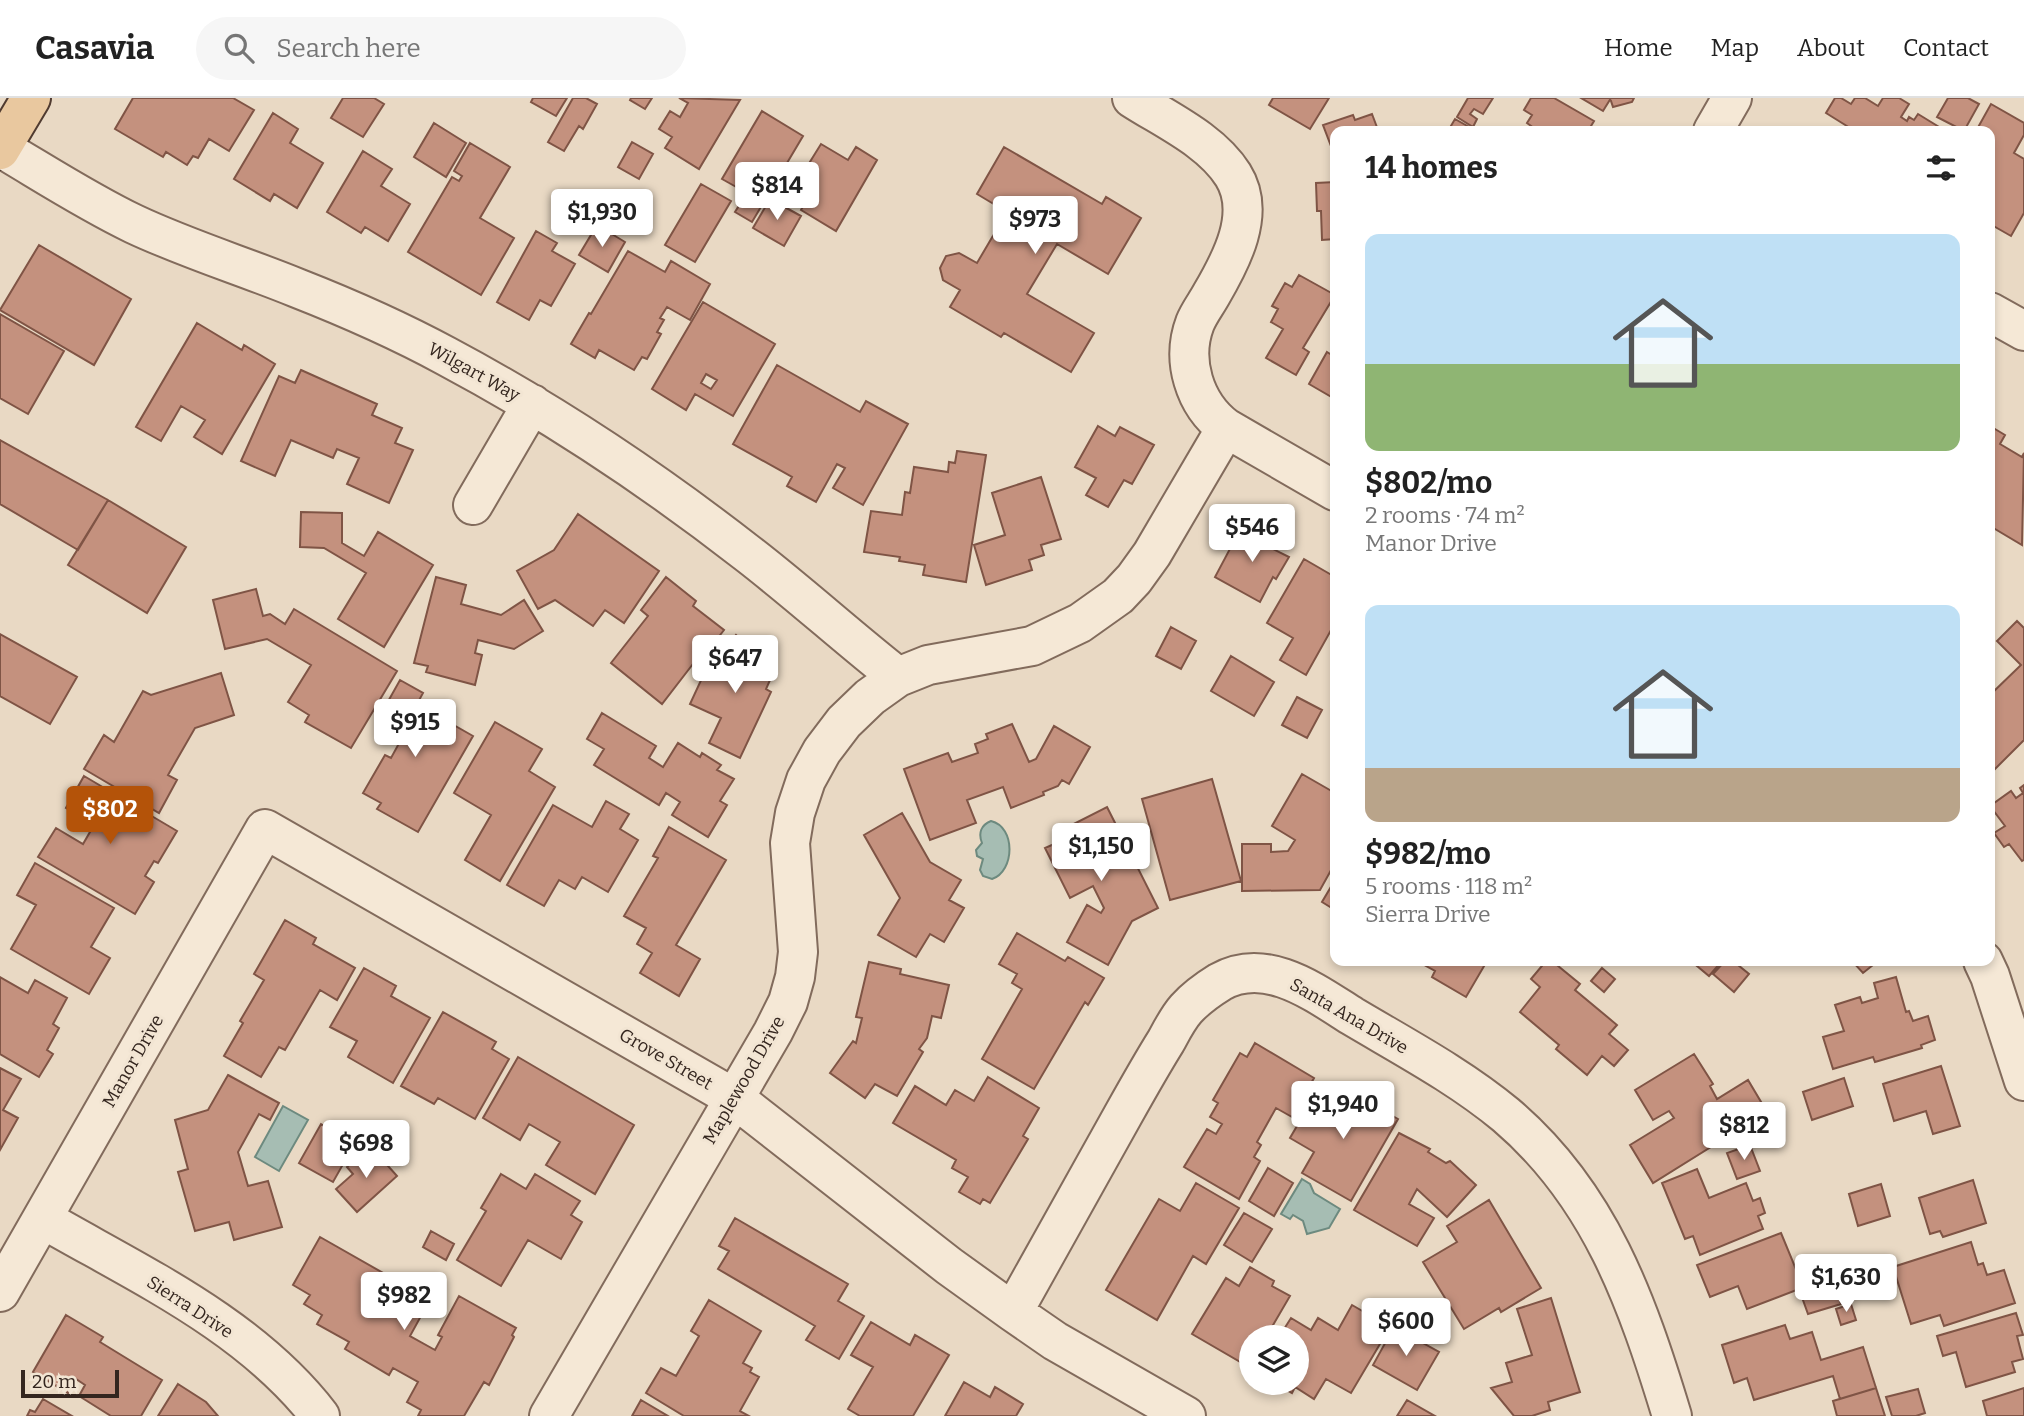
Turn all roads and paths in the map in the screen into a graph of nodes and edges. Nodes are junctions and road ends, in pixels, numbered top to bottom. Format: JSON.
{"nodes":[{"id":1,"x":31,"y":98,"type":"edge"},
{"id":2,"x":1132,"y":98,"type":"edge"},
{"id":3,"x":1732,"y":98,"type":"edge"},
{"id":4,"x":1716,"y":126,"type":"edge"},
{"id":5,"x":0,"y":149,"type":"edge"},
{"id":6,"x":1995,"y":315,"type":"edge"},
{"id":7,"x":2024,"y":331,"type":"edge"},
{"id":8,"x":532,"y":404,"type":"junction"},
{"id":9,"x":1226,"y":428,"type":"junction"},
{"id":10,"x":1330,"y":488,"type":"edge"},
{"id":11,"x":473,"y":505,"type":"dead end"},
{"id":12,"x":898,"y":677,"type":"junction"},
{"id":13,"x":265,"y":829,"type":"joint"},
{"id":14,"x":1985,"y":966,"type":"edge"},
{"id":15,"x":2023,"y":1074,"type":"edge"},
{"id":16,"x":734,"y":1098,"type":"junction"},
{"id":17,"x":43,"y":1219,"type":"junction"},
{"id":18,"x":0,"y":1292,"type":"edge"},
{"id":19,"x":1013,"y":1312,"type":"junction"},
{"id":20,"x":320,"y":1416,"type":"edge"},
{"id":21,"x":549,"y":1416,"type":"edge"},
{"id":22,"x":1186,"y":1416,"type":"edge"},
{"id":23,"x":1672,"y":1416,"type":"edge"}],
"edges":[{"from":1,"to":5,"type":"main road"},
{"from":2,"to":9,"type":"street"},
{"from":3,"to":4,"type":"street"},
{"from":5,"to":8,"type":"street","name":"Wilgart Way"},
{"from":6,"to":7,"type":"street"},
{"from":8,"to":11,"type":"street"},
{"from":8,"to":12,"type":"street","name":"Wilgart Way"},
{"from":9,"to":10,"type":"street"},
{"from":9,"to":12,"type":"street","name":"Maplewood Drive"},
{"from":12,"to":16,"type":"street","name":"Maplewood Drive"},
{"from":13,"to":16,"type":"street","name":"Grove Street"},
{"from":13,"to":17,"type":"street","name":"Manor Drive"},
{"from":14,"to":15,"type":"street"},
{"from":16,"to":19,"type":"street","name":"Grove Street"},
{"from":16,"to":21,"type":"street","name":"Maplewood Drive"},
{"from":17,"to":18,"type":"street","name":"Manor Drive"},
{"from":17,"to":20,"type":"street","name":"Sierra Drive"},
{"from":19,"to":22,"type":"street","name":"Grove Street"},
{"from":19,"to":23,"type":"street","name":"Santa Ana Drive"}]}
